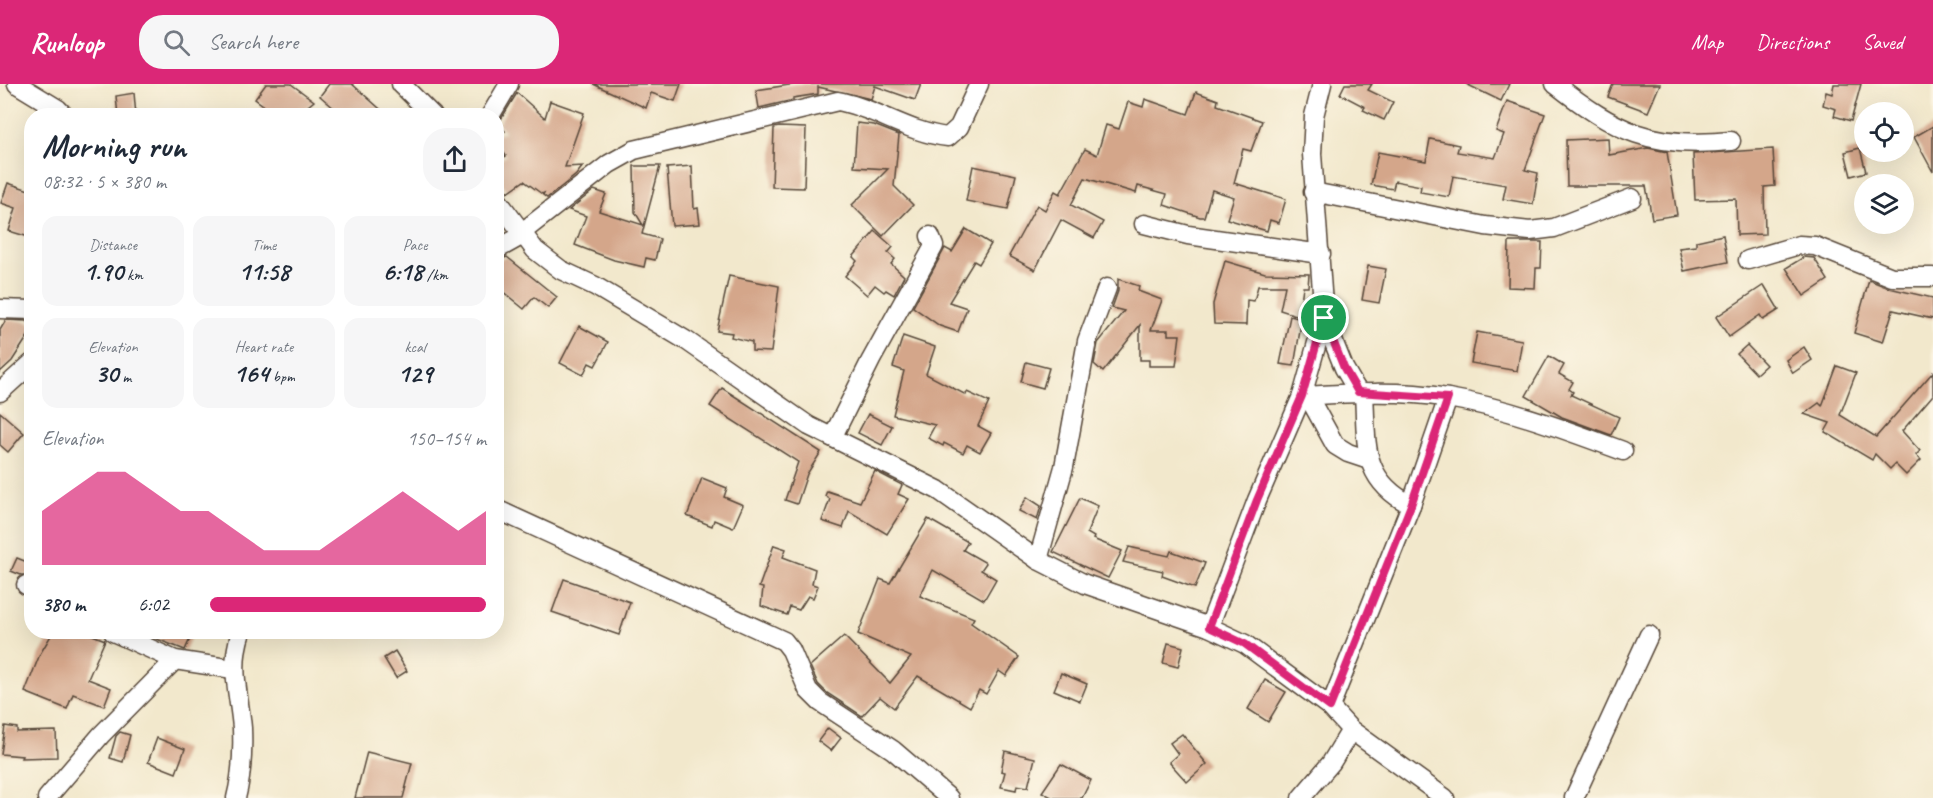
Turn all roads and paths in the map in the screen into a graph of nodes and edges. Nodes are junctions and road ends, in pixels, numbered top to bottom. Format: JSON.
{"nodes":[{"id":1,"x":17,"y":84,"type":"edge"},
{"id":2,"x":401,"y":84,"type":"edge"},
{"id":3,"x":509,"y":84,"type":"edge"},
{"id":4,"x":979,"y":84,"type":"edge"},
{"id":5,"x":1322,"y":84,"type":"edge"},
{"id":6,"x":1555,"y":84,"type":"edge"},
{"id":7,"x":58,"y":108,"type":"edge"},
{"id":8,"x":426,"y":108,"type":"edge"},
{"id":9,"x":495,"y":108,"type":"edge"},
{"id":10,"x":1731,"y":141,"type":"dead end"},
{"id":11,"x":1313,"y":192,"type":"junction"},
{"id":12,"x":1632,"y":198,"type":"dead end"},
{"id":13,"x":504,"y":209,"type":"edge"},
{"id":14,"x":1144,"y":224,"type":"dead end"},
{"id":15,"x":522,"y":234,"type":"junction"},
{"id":16,"x":930,"y":236,"type":"dead end"},
{"id":17,"x":504,"y":245,"type":"edge"},
{"id":18,"x":1321,"y":254,"type":"junction"},
{"id":19,"x":1748,"y":260,"type":"dead end"},
{"id":20,"x":1933,"y":277,"type":"edge"},
{"id":21,"x":1107,"y":288,"type":"dead end"},
{"id":22,"x":0,"y":309,"type":"edge"},
{"id":23,"x":24,"y":310,"type":"edge"},
{"id":24,"x":1324,"y":318,"type":"junction"},
{"id":25,"x":24,"y":370,"type":"edge"},
{"id":26,"x":0,"y":392,"type":"edge"},
{"id":27,"x":1361,"y":392,"type":"junction"},
{"id":28,"x":1305,"y":396,"type":"junction"},
{"id":29,"x":1448,"y":398,"type":"junction"},
{"id":30,"x":834,"y":436,"type":"junction"},
{"id":31,"x":1623,"y":451,"type":"dead end"},
{"id":32,"x":1369,"y":460,"type":"junction"},
{"id":33,"x":1411,"y":505,"type":"junction"},
{"id":34,"x":504,"y":513,"type":"edge"},
{"id":35,"x":1038,"y":560,"type":"junction"},
{"id":36,"x":1209,"y":627,"type":"junction"},
{"id":37,"x":1649,"y":635,"type":"dead end"},
{"id":38,"x":128,"y":639,"type":"edge"},
{"id":39,"x":239,"y":639,"type":"edge"},
{"id":40,"x":175,"y":660,"type":"junction"},
{"id":41,"x":233,"y":669,"type":"junction"},
{"id":42,"x":1330,"y":707,"type":"junction"},
{"id":43,"x":1351,"y":729,"type":"junction"},
{"id":44,"x":46,"y":798,"type":"edge"},
{"id":45,"x":236,"y":798,"type":"edge"},
{"id":46,"x":949,"y":798,"type":"edge"},
{"id":47,"x":1301,"y":798,"type":"edge"},
{"id":48,"x":1445,"y":798,"type":"edge"},
{"id":49,"x":1574,"y":798,"type":"edge"}],
"edges":[{"from":1,"to":7,"type":"street"},
{"from":2,"to":8,"type":"street"},
{"from":3,"to":9,"type":"street"},
{"from":4,"to":15,"type":"street"},
{"from":5,"to":11,"type":"street"},
{"from":6,"to":10,"type":"street"},
{"from":11,"to":12,"type":"street"},
{"from":11,"to":18,"type":"street"},
{"from":13,"to":15,"type":"street"},
{"from":14,"to":18,"type":"street"},
{"from":15,"to":17,"type":"street"},
{"from":15,"to":30,"type":"street"},
{"from":16,"to":30,"type":"street"},
{"from":18,"to":24,"type":"street"},
{"from":19,"to":20,"type":"street"},
{"from":21,"to":35,"type":"street"},
{"from":22,"to":23,"type":"street"},
{"from":24,"to":27,"type":"street"},
{"from":24,"to":28,"type":"street"},
{"from":25,"to":26,"type":"street"},
{"from":27,"to":28,"type":"street"},
{"from":27,"to":29,"type":"street"},
{"from":27,"to":32,"type":"street"},
{"from":28,"to":32,"type":"street"},
{"from":28,"to":36,"type":"street"},
{"from":29,"to":31,"type":"street"},
{"from":29,"to":33,"type":"street"},
{"from":30,"to":35,"type":"street"},
{"from":32,"to":33,"type":"street"},
{"from":33,"to":42,"type":"street"},
{"from":34,"to":46,"type":"street"},
{"from":35,"to":36,"type":"street"},
{"from":36,"to":42,"type":"street"},
{"from":37,"to":49,"type":"street"},
{"from":38,"to":40,"type":"street"},
{"from":39,"to":41,"type":"street"},
{"from":40,"to":41,"type":"street"},
{"from":40,"to":44,"type":"street"},
{"from":41,"to":45,"type":"street"},
{"from":42,"to":43,"type":"street"},
{"from":43,"to":47,"type":"street"},
{"from":43,"to":48,"type":"street"}]}
